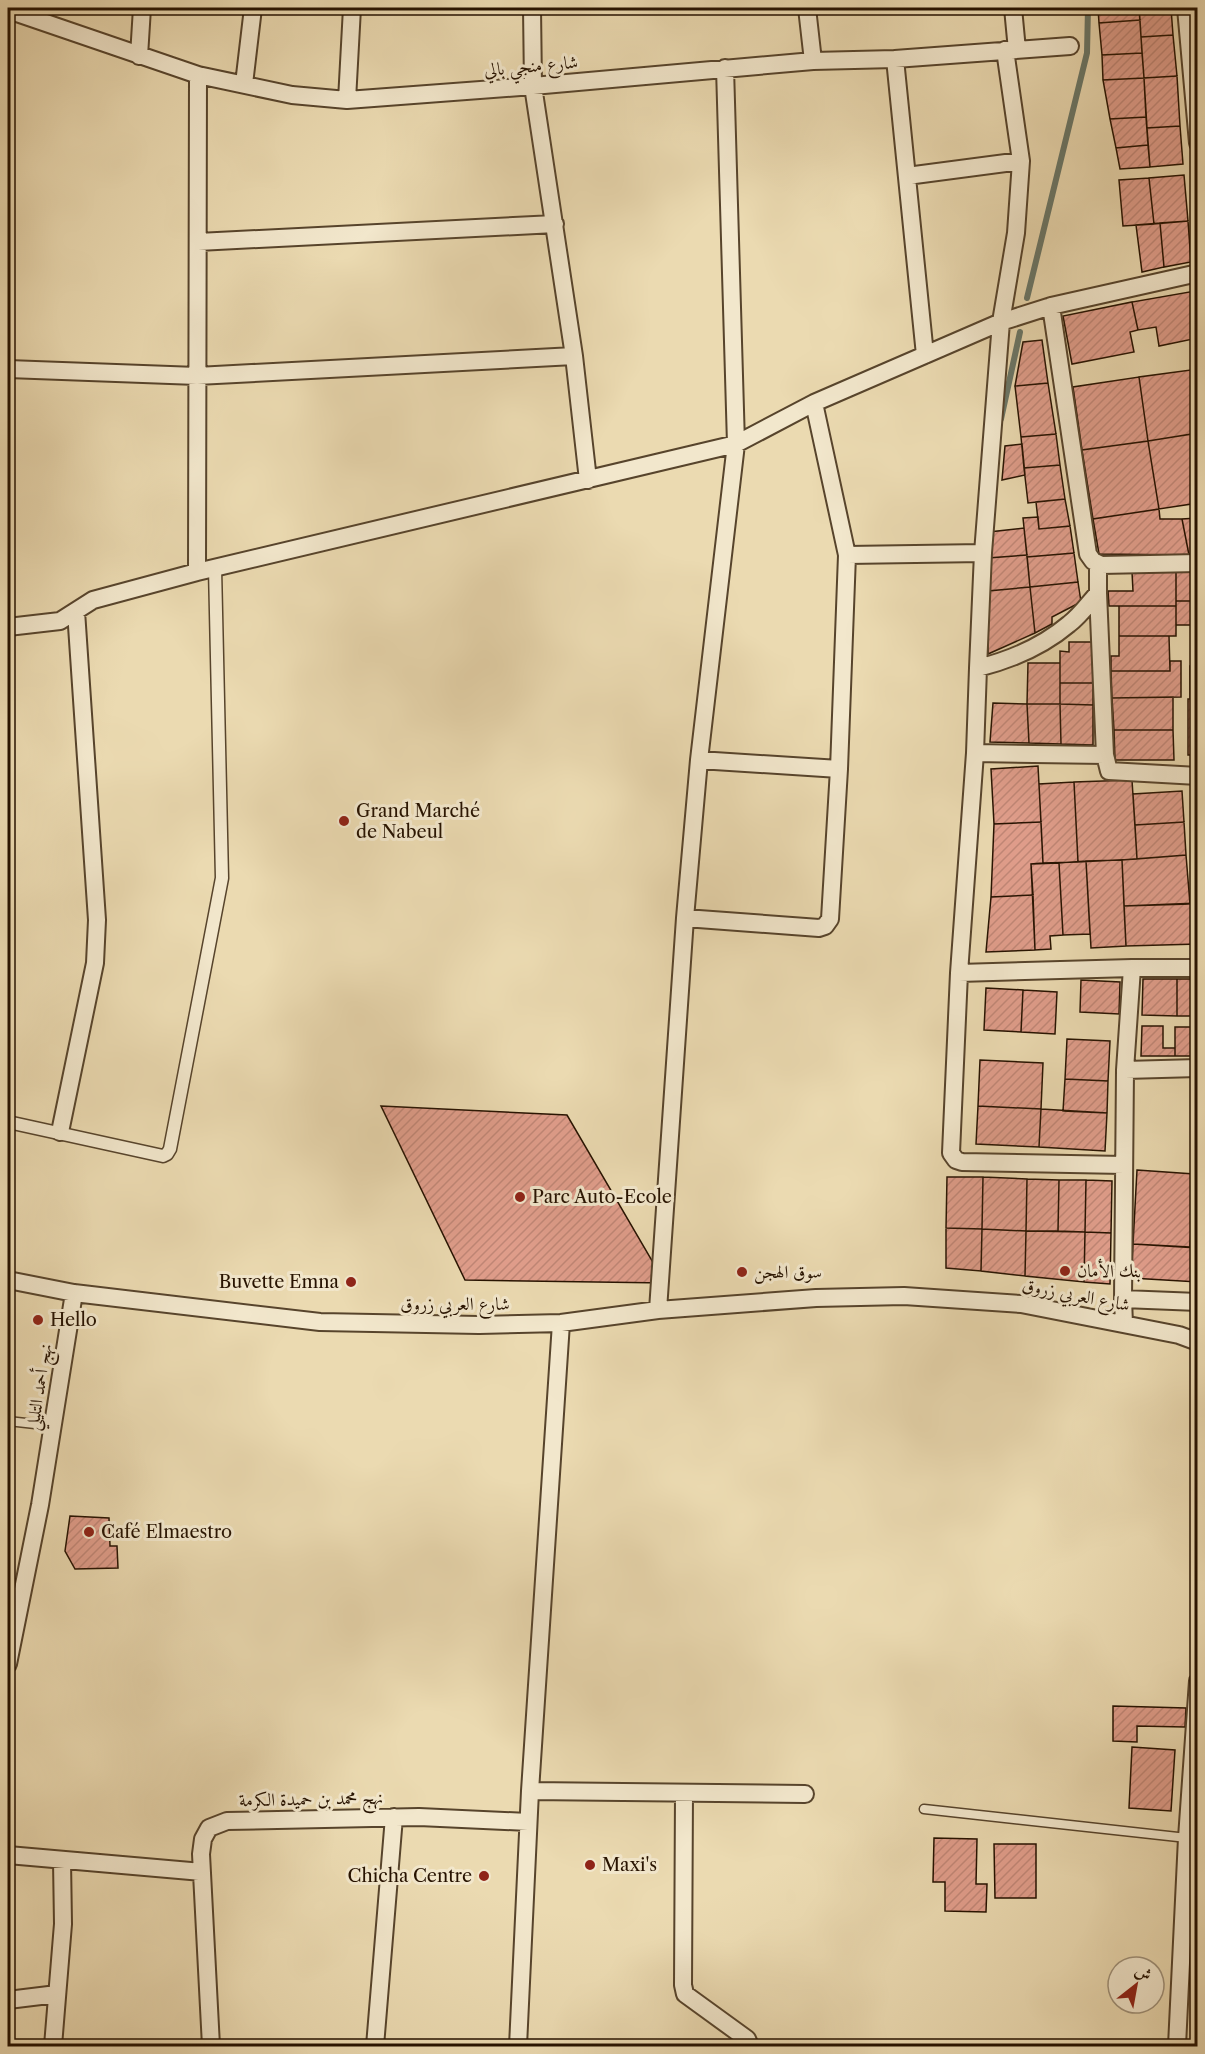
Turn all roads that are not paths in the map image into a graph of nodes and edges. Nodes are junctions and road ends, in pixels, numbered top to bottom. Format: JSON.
{"nodes":[{"id":1,"x":142,"y":8,"type":"edge"},
{"id":2,"x":253,"y":8,"type":"edge"},
{"id":3,"x":352,"y":8,"type":"edge"},
{"id":4,"x":532,"y":8,"type":"edge"},
{"id":5,"x":807,"y":8,"type":"edge"},
{"id":6,"x":1013,"y":8,"type":"edge"},
{"id":7,"x":1190,"y":9,"type":"edge"},
{"id":8,"x":8,"y":10,"type":"edge"},
{"id":9,"x":1070,"y":46,"type":"dead end"},
{"id":10,"x":1011,"y":50,"type":"junction"},
{"id":11,"x":139,"y":57,"type":"junction"},
{"id":12,"x":895,"y":59,"type":"junction"},
{"id":13,"x":813,"y":61,"type":"junction"},
{"id":14,"x":725,"y":68,"type":"junction"},
{"id":15,"x":198,"y":75,"type":"junction"},
{"id":16,"x":244,"y":84,"type":"junction"},
{"id":17,"x":533,"y":86,"type":"junction"},
{"id":18,"x":347,"y":100,"type":"junction"},
{"id":19,"x":1197,"y":143,"type":"edge"},
{"id":20,"x":1022,"y":161,"type":"junction"},
{"id":21,"x":907,"y":176,"type":"junction"},
{"id":22,"x":555,"y":224,"type":"junction"},
{"id":23,"x":198,"y":242,"type":"junction"},
{"id":24,"x":1197,"y":273,"type":"edge"},
{"id":25,"x":1052,"y":306,"type":"junction"},
{"id":26,"x":1001,"y":322,"type":"junction"},
{"id":27,"x":925,"y":355,"type":"junction"},
{"id":28,"x":574,"y":356,"type":"junction"},
{"id":29,"x":8,"y":369,"type":"edge"},
{"id":30,"x":197,"y":376,"type":"junction"},
{"id":31,"x":814,"y":404,"type":"junction"},
{"id":32,"x":736,"y":444,"type":"junction"},
{"id":33,"x":588,"y":480,"type":"junction"},
{"id":34,"x":983,"y":553,"type":"junction"},
{"id":35,"x":846,"y":555,"type":"junction"},
{"id":36,"x":1197,"y":563,"type":"edge"},
{"id":37,"x":1098,"y":564,"type":"junction"},
{"id":38,"x":215,"y":568,"type":"junction"},
{"id":39,"x":197,"y":572,"type":"junction"},
{"id":40,"x":1098,"y":593,"type":"junction"},
{"id":41,"x":76,"y":611,"type":"junction"},
{"id":42,"x":8,"y":627,"type":"edge"},
{"id":43,"x":978,"y":668,"type":"junction"},
{"id":44,"x":975,"y":753,"type":"junction"},
{"id":45,"x":1105,"y":754,"type":"junction"},
{"id":46,"x":699,"y":760,"type":"junction"},
{"id":47,"x":839,"y":769,"type":"junction"},
{"id":48,"x":1197,"y":776,"type":"edge"},
{"id":49,"x":685,"y":918,"type":"junction"},
{"id":50,"x":1132,"y":968,"type":"junction"},
{"id":51,"x":1197,"y":968,"type":"edge"},
{"id":52,"x":959,"y":973,"type":"junction"},
{"id":53,"x":1197,"y":1068,"type":"edge"},
{"id":54,"x":1125,"y":1070,"type":"junction"},
{"id":55,"x":8,"y":1122,"type":"edge"},
{"id":56,"x":60,"y":1132,"type":"junction"},
{"id":57,"x":1124,"y":1165,"type":"junction"},
{"id":58,"x":8,"y":1280,"type":"edge"},
{"id":59,"x":74,"y":1293,"type":"junction"},
{"id":60,"x":1123,"y":1299,"type":"junction"},
{"id":61,"x":1197,"y":1302,"type":"edge"},
{"id":62,"x":658,"y":1310,"type":"junction"},
{"id":63,"x":561,"y":1323,"type":"junction"},
{"id":64,"x":1124,"y":1324,"type":"junction"},
{"id":65,"x":1197,"y":1342,"type":"edge"},
{"id":66,"x":8,"y":1421,"type":"edge"},
{"id":67,"x":53,"y":1426,"type":"junction"},
{"id":68,"x":8,"y":1664,"type":"edge"},
{"id":69,"x":1197,"y":1681,"type":"edge"},
{"id":70,"x":1197,"y":1699,"type":"edge"},
{"id":71,"x":530,"y":1791,"type":"junction"},
{"id":72,"x":684,"y":1793,"type":"junction"},
{"id":73,"x":805,"y":1794,"type":"dead end"},
{"id":74,"x":924,"y":1809,"type":"dead end"},
{"id":75,"x":394,"y":1817,"type":"junction"},
{"id":76,"x":528,"y":1822,"type":"junction"},
{"id":77,"x":1192,"y":1838,"type":"edge"},
{"id":78,"x":8,"y":1856,"type":"edge"},
{"id":79,"x":62,"y":1861,"type":"junction"},
{"id":80,"x":202,"y":1872,"type":"junction"},
{"id":81,"x":57,"y":1994,"type":"junction"},
{"id":82,"x":8,"y":2000,"type":"edge"},
{"id":83,"x":54,"y":2046,"type":"edge"},
{"id":84,"x":211,"y":2046,"type":"edge"},
{"id":85,"x":375,"y":2046,"type":"edge"},
{"id":86,"x":518,"y":2046,"type":"edge"},
{"id":87,"x":750,"y":2046,"type":"edge"},
{"id":88,"x":1178,"y":2046,"type":"edge"}],
"edges":[{"from":1,"to":11,"type":"street"},
{"from":2,"to":16,"type":"street"},
{"from":3,"to":18,"type":"street"},
{"from":4,"to":17,"type":"street"},
{"from":5,"to":13,"type":"street"},
{"from":6,"to":10,"type":"street"},
{"from":7,"to":19,"type":"street"},
{"from":8,"to":11,"type":"street","name":"شارع منجي بالي"},
{"from":9,"to":10,"type":"street","name":"شارع منجي بالي"},
{"from":10,"to":12,"type":"street","name":"شارع منجي بالي"},
{"from":10,"to":20,"type":"street"},
{"from":11,"to":15,"type":"street","name":"شارع منجي بالي"},
{"from":12,"to":13,"type":"street","name":"شارع منجي بالي"},
{"from":12,"to":21,"type":"street"},
{"from":13,"to":14,"type":"street","name":"شارع منجي بالي"},
{"from":14,"to":17,"type":"street","name":"شارع منجي بالي"},
{"from":14,"to":32,"type":"street"},
{"from":15,"to":16,"type":"street","name":"شارع منجي بالي"},
{"from":15,"to":23,"type":"street"},
{"from":16,"to":18,"type":"street","name":"شارع منجي بالي"},
{"from":17,"to":18,"type":"street","name":"شارع منجي بالي"},
{"from":17,"to":22,"type":"street"},
{"from":20,"to":21,"type":"street"},
{"from":20,"to":26,"type":"street"},
{"from":21,"to":27,"type":"street"},
{"from":22,"to":23,"type":"street"},
{"from":22,"to":28,"type":"street"},
{"from":23,"to":30,"type":"street"},
{"from":24,"to":25,"type":"street"},
{"from":25,"to":26,"type":"street"},
{"from":25,"to":37,"type":"street"},
{"from":26,"to":27,"type":"street"},
{"from":26,"to":34,"type":"street"},
{"from":27,"to":31,"type":"street"},
{"from":28,"to":30,"type":"street"},
{"from":28,"to":33,"type":"street"},
{"from":29,"to":30,"type":"street"},
{"from":30,"to":39,"type":"street"},
{"from":31,"to":32,"type":"street"},
{"from":31,"to":35,"type":"street"},
{"from":32,"to":33,"type":"street"},
{"from":32,"to":46,"type":"street"},
{"from":33,"to":38,"type":"street"},
{"from":34,"to":35,"type":"street"},
{"from":34,"to":43,"type":"street"},
{"from":35,"to":47,"type":"street"},
{"from":36,"to":37,"type":"street"},
{"from":37,"to":40,"type":"street"},
{"from":38,"to":39,"type":"street"},
{"from":38,"to":56,"type":"street"},
{"from":39,"to":41,"type":"street"},
{"from":40,"to":43,"type":"street"},
{"from":40,"to":45,"type":"street"},
{"from":41,"to":42,"type":"street"},
{"from":41,"to":56,"type":"street"},
{"from":43,"to":44,"type":"street"},
{"from":44,"to":45,"type":"street"},
{"from":44,"to":52,"type":"street"},
{"from":45,"to":48,"type":"street"},
{"from":46,"to":47,"type":"street"},
{"from":46,"to":49,"type":"street"},
{"from":47,"to":49,"type":"street"},
{"from":49,"to":62,"type":"street"},
{"from":50,"to":51,"type":"street"},
{"from":50,"to":52,"type":"street"},
{"from":50,"to":54,"type":"street"},
{"from":52,"to":57,"type":"street"},
{"from":53,"to":54,"type":"street"},
{"from":54,"to":57,"type":"street"},
{"from":55,"to":56,"type":"street"},
{"from":57,"to":60,"type":"street"},
{"from":58,"to":59,"type":"street","name":"شارع العربي زروق"},
{"from":59,"to":63,"type":"street","name":"شارع العربي زروق"},
{"from":59,"to":67,"type":"street","name":"نهج أحمد التليلي"},
{"from":60,"to":61,"type":"street"},
{"from":60,"to":64,"type":"street"},
{"from":62,"to":63,"type":"street","name":"شارع العربي زروق"},
{"from":62,"to":64,"type":"street","name":"شارع العربي زروق"},
{"from":63,"to":71,"type":"street"},
{"from":64,"to":65,"type":"street","name":"شارع العربي زروق"},
{"from":66,"to":67,"type":"lane"},
{"from":67,"to":68,"type":"street","name":"نهج أحمد التليلي"},
{"from":69,"to":70,"type":"street"},
{"from":70,"to":77,"type":"street"},
{"from":71,"to":72,"type":"street"},
{"from":71,"to":76,"type":"street"},
{"from":72,"to":73,"type":"street"},
{"from":72,"to":87,"type":"street"},
{"from":74,"to":77,"type":"lane"},
{"from":75,"to":76,"type":"street","name":"نهج محمد بن حميدة الكرمة"},
{"from":75,"to":80,"type":"street","name":"نهج محمد بن حميدة الكرمة"},
{"from":75,"to":85,"type":"street"},
{"from":76,"to":86,"type":"street"},
{"from":77,"to":88,"type":"street"},
{"from":78,"to":79,"type":"street"},
{"from":79,"to":80,"type":"street"},
{"from":79,"to":81,"type":"street"},
{"from":80,"to":84,"type":"street","name":"نهج محمد بن حميدة الكرمة"},
{"from":81,"to":82,"type":"street"},
{"from":81,"to":83,"type":"street"}]}
